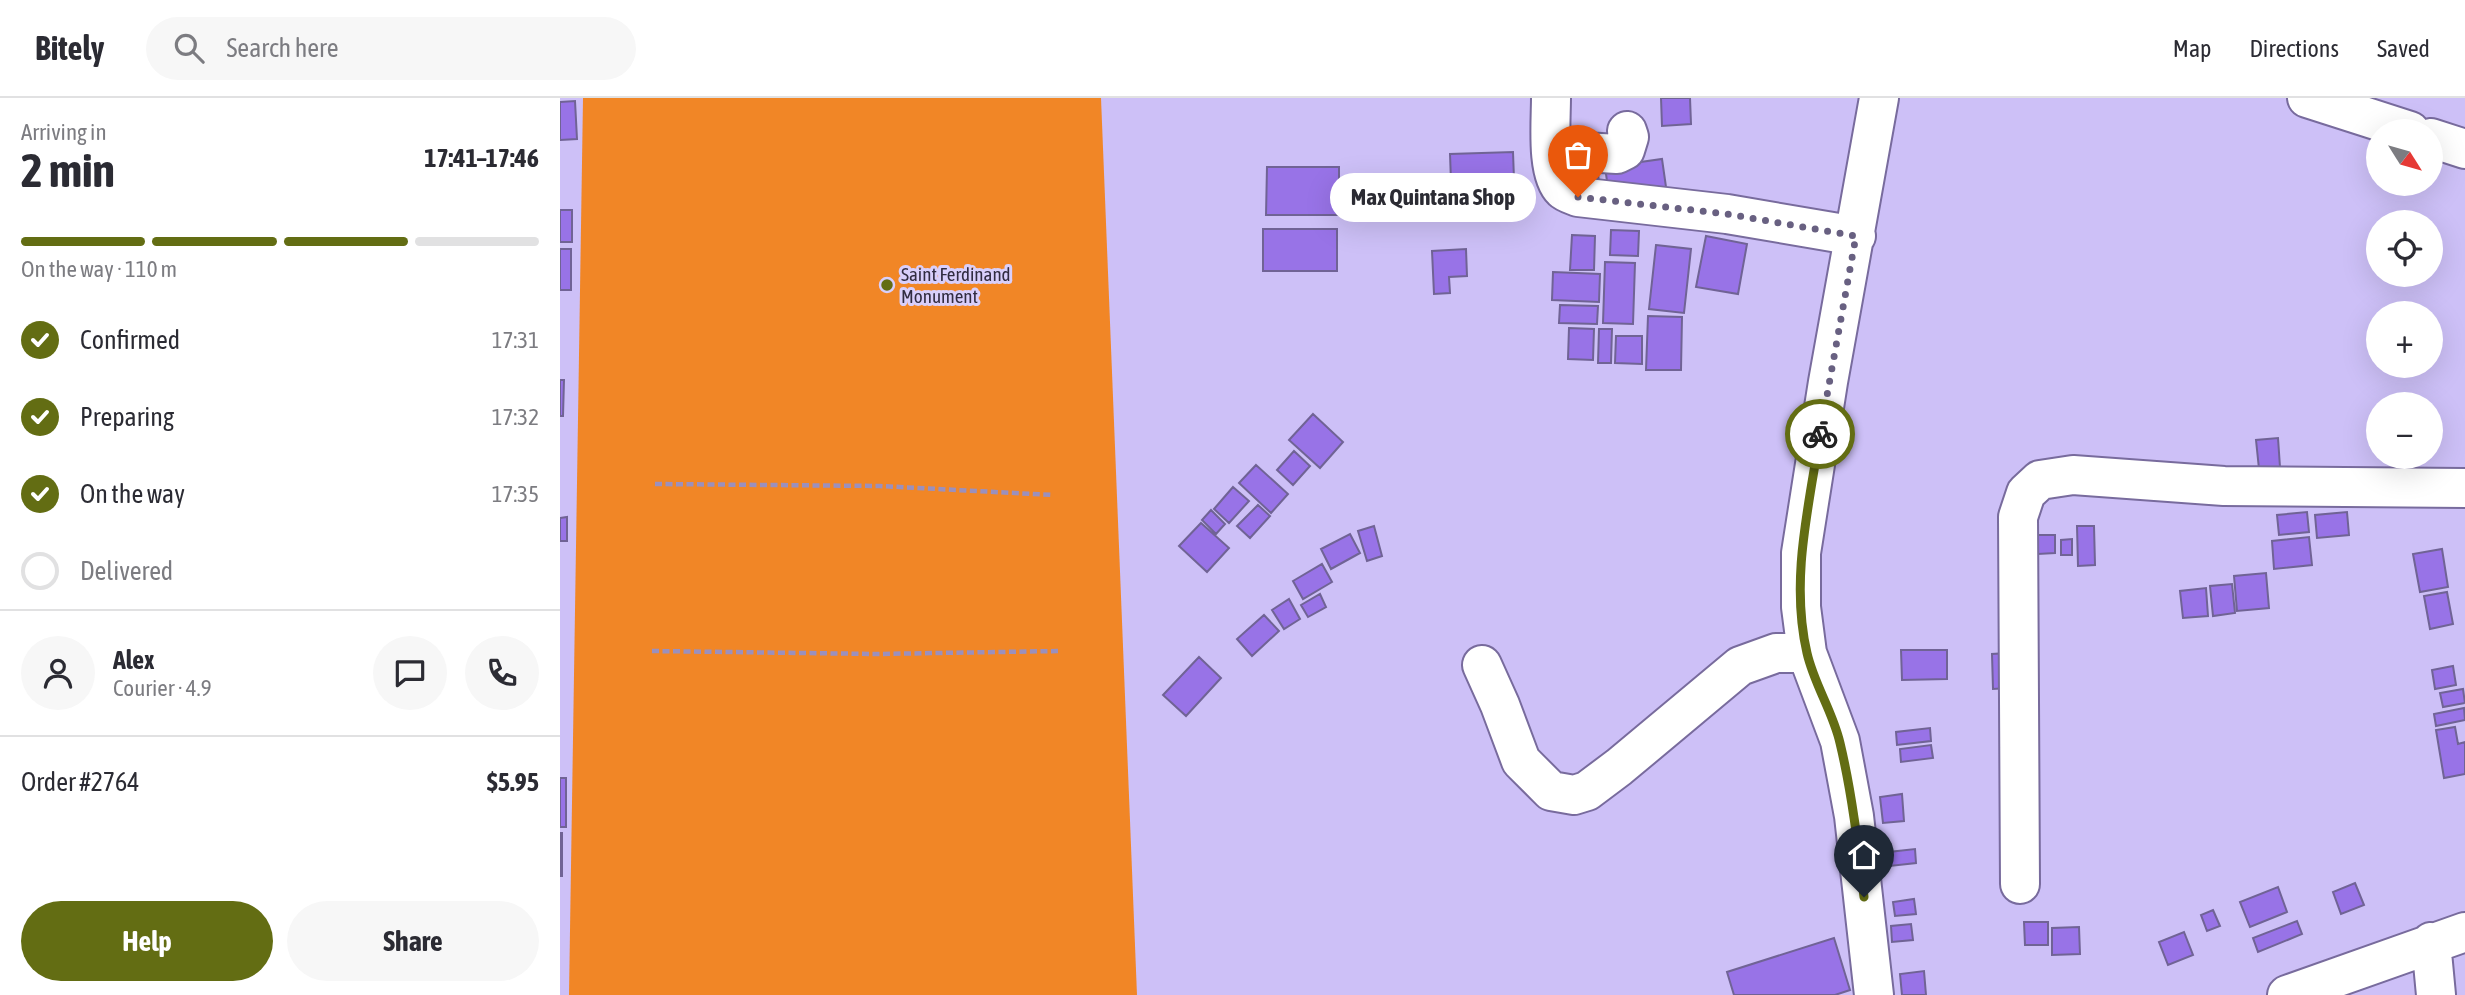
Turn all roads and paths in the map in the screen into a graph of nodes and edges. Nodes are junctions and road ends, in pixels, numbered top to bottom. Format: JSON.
{"nodes":[{"id":1,"x":1551,"y":98,"type":"edge"},
{"id":2,"x":1879,"y":98,"type":"edge"},
{"id":3,"x":2306,"y":98,"type":"edge"},
{"id":4,"x":2401,"y":118,"type":"edge"},
{"id":5,"x":1626,"y":131,"type":"dead end"},
{"id":6,"x":2443,"y":142,"type":"edge"},
{"id":7,"x":2465,"y":149,"type":"edge"},
{"id":8,"x":1552,"y":150,"type":"junction"},
{"id":9,"x":1856,"y":236,"type":"junction"},
{"id":10,"x":655,"y":484,"type":"dead end"},
{"id":11,"x":2465,"y":488,"type":"edge"},
{"id":12,"x":1053,"y":495,"type":"dead end"},
{"id":13,"x":652,"y":651,"type":"dead end"},
{"id":14,"x":1059,"y":651,"type":"dead end"},
{"id":15,"x":1807,"y":653,"type":"junction"},
{"id":16,"x":1482,"y":665,"type":"dead end"},
{"id":17,"x":2020,"y":884,"type":"dead end"},
{"id":18,"x":2448,"y":937,"type":"edge"},
{"id":19,"x":2309,"y":991,"type":"edge"},
{"id":20,"x":1874,"y":995,"type":"edge"},
{"id":21,"x":2437,"y":995,"type":"edge"}],
"edges":[{"from":1,"to":8,"type":"street"},
{"from":2,"to":9,"type":"street"},
{"from":3,"to":4,"type":"street"},
{"from":5,"to":8,"type":"street"},
{"from":6,"to":7,"type":"street"},
{"from":8,"to":9,"type":"street"},
{"from":9,"to":15,"type":"street"},
{"from":10,"to":12,"type":"path"},
{"from":11,"to":17,"type":"street"},
{"from":13,"to":14,"type":"path"},
{"from":15,"to":16,"type":"street"},
{"from":15,"to":20,"type":"street"},
{"from":18,"to":19,"type":"street"},
{"from":18,"to":21,"type":"street"}]}
